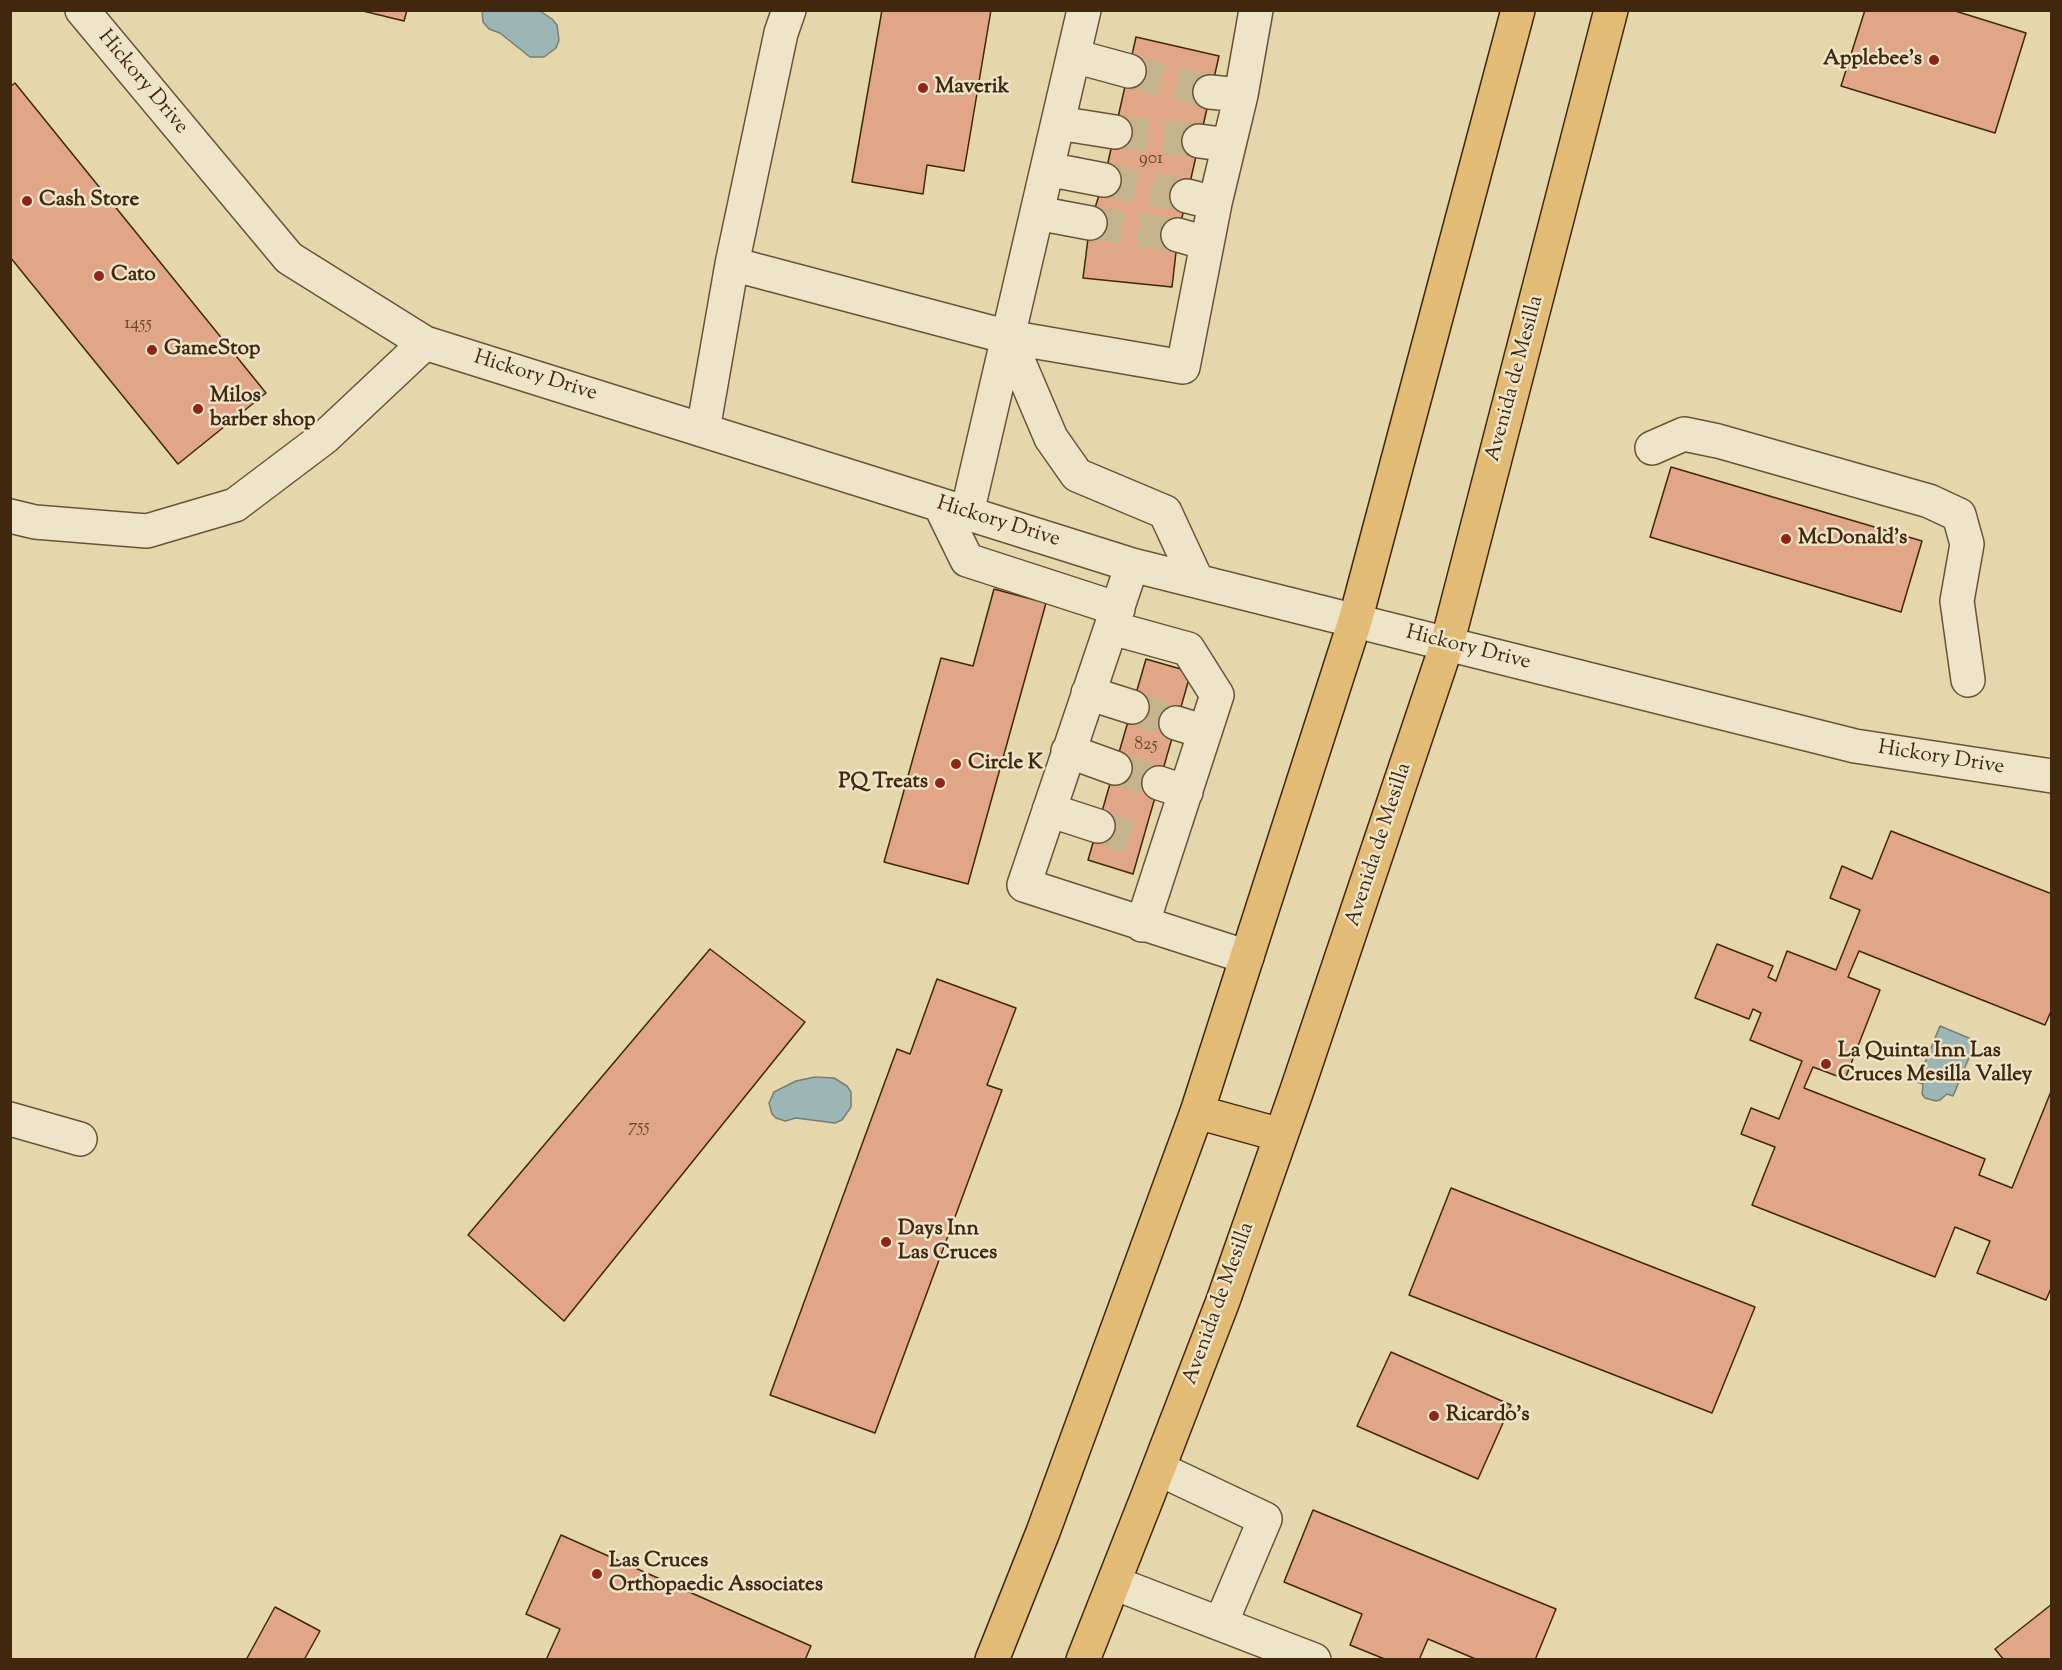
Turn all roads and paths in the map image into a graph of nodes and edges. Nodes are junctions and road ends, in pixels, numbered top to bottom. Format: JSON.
{"nodes":[{"id":1,"x":82,"y":10,"type":"edge"},
{"id":2,"x":789,"y":10,"type":"edge"},
{"id":3,"x":1084,"y":10,"type":"edge"},
{"id":4,"x":1256,"y":10,"type":"edge"},
{"id":5,"x":1518,"y":10,"type":"edge"},
{"id":6,"x":1611,"y":10,"type":"edge"},
{"id":7,"x":1074,"y":56,"type":"junction"},
{"id":8,"x":1129,"y":71,"type":"tunnel mouth"},
{"id":9,"x":1058,"y":123,"type":"junction"},
{"id":10,"x":1115,"y":132,"type":"tunnel mouth"},
{"id":11,"x":1047,"y":169,"type":"junction"},
{"id":12,"x":1104,"y":180,"type":"tunnel mouth"},
{"id":13,"x":1037,"y":213,"type":"junction"},
{"id":14,"x":1090,"y":223,"type":"tunnel mouth"},
{"id":15,"x":732,"y":264,"type":"junction"},
{"id":16,"x":1008,"y":337,"type":"junction"},
{"id":17,"x":425,"y":343,"type":"junction"},
{"id":18,"x":703,"y":430,"type":"junction"},
{"id":19,"x":1652,"y":448,"type":"dead end"},
{"id":20,"x":953,"y":509,"type":"junction"},
{"id":21,"x":10,"y":516,"type":"edge"},
{"id":22,"x":1132,"y":565,"type":"junction"},
{"id":23,"x":1197,"y":581,"type":"junction"},
{"id":24,"x":1115,"y":618,"type":"junction"},
{"id":25,"x":1355,"y":621,"type":"junction"},
{"id":26,"x":1447,"y":644,"type":"junction"},
{"id":27,"x":1968,"y":680,"type":"dead end"},
{"id":28,"x":1088,"y":693,"type":"junction"},
{"id":29,"x":1132,"y":707,"type":"tunnel mouth"},
{"id":30,"x":1068,"y":751,"type":"junction"},
{"id":31,"x":1115,"y":768,"type":"tunnel mouth"},
{"id":32,"x":2052,"y":776,"type":"edge"},
{"id":33,"x":1049,"y":810,"type":"junction"},
{"id":34,"x":1098,"y":826,"type":"tunnel mouth"},
{"id":35,"x":1142,"y":925,"type":"junction"},
{"id":36,"x":1247,"y":957,"type":"junction"},
{"id":37,"x":1197,"y":1112,"type":"junction"},
{"id":38,"x":10,"y":1119,"type":"edge"},
{"id":39,"x":1281,"y":1135,"type":"junction"},
{"id":40,"x":80,"y":1139,"type":"dead end"},
{"id":41,"x":1159,"y":1469,"type":"junction"},
{"id":42,"x":1114,"y":1583,"type":"junction"},
{"id":43,"x":1221,"y":1623,"type":"junction"},
{"id":44,"x":992,"y":1659,"type":"edge"},
{"id":45,"x":1083,"y":1659,"type":"edge"},
{"id":46,"x":1314,"y":1659,"type":"edge"}],
"edges":[{"from":1,"to":17,"type":"street","name":"Hickory Drive"},
{"from":2,"to":15,"type":"street"},
{"from":3,"to":7,"type":"street"},
{"from":4,"to":16,"type":"street"},
{"from":5,"to":25,"type":"main road"},
{"from":6,"to":26,"type":"main road","name":"Avenida de Mesilla"},
{"from":7,"to":8,"type":"street"},
{"from":7,"to":9,"type":"street"},
{"from":9,"to":10,"type":"street"},
{"from":9,"to":11,"type":"street"},
{"from":11,"to":12,"type":"street"},
{"from":11,"to":13,"type":"street"},
{"from":13,"to":14,"type":"street"},
{"from":13,"to":16,"type":"street"},
{"from":15,"to":16,"type":"street"},
{"from":15,"to":18,"type":"street"},
{"from":16,"to":20,"type":"street"},
{"from":16,"to":23,"type":"street"},
{"from":17,"to":18,"type":"street","name":"Hickory Drive"},
{"from":17,"to":21,"type":"street"},
{"from":18,"to":20,"type":"street","name":"Hickory Drive"},
{"from":19,"to":27,"type":"street"},
{"from":20,"to":22,"type":"street","name":"Hickory Drive"},
{"from":20,"to":24,"type":"street"},
{"from":22,"to":23,"type":"street","name":"Hickory Drive"},
{"from":22,"to":24,"type":"street"},
{"from":23,"to":25,"type":"street","name":"Hickory Drive"},
{"from":24,"to":28,"type":"street"},
{"from":24,"to":35,"type":"street"},
{"from":25,"to":26,"type":"street","name":"Hickory Drive"},
{"from":25,"to":36,"type":"main road"},
{"from":26,"to":32,"type":"street","name":"Hickory Drive"},
{"from":26,"to":39,"type":"main road","name":"Avenida de Mesilla"},
{"from":28,"to":29,"type":"street"},
{"from":28,"to":30,"type":"street"},
{"from":30,"to":31,"type":"street"},
{"from":30,"to":33,"type":"street"},
{"from":33,"to":34,"type":"street"},
{"from":33,"to":35,"type":"street"},
{"from":35,"to":36,"type":"street"},
{"from":36,"to":37,"type":"main road"},
{"from":37,"to":39,"type":"main road"},
{"from":37,"to":44,"type":"main road"},
{"from":38,"to":40,"type":"street"},
{"from":39,"to":41,"type":"main road","name":"Avenida de Mesilla"},
{"from":41,"to":42,"type":"main road","name":"Avenida de Mesilla"},
{"from":41,"to":43,"type":"street"},
{"from":42,"to":43,"type":"street"},
{"from":42,"to":45,"type":"main road","name":"Avenida de Mesilla"},
{"from":43,"to":46,"type":"street"}]}
